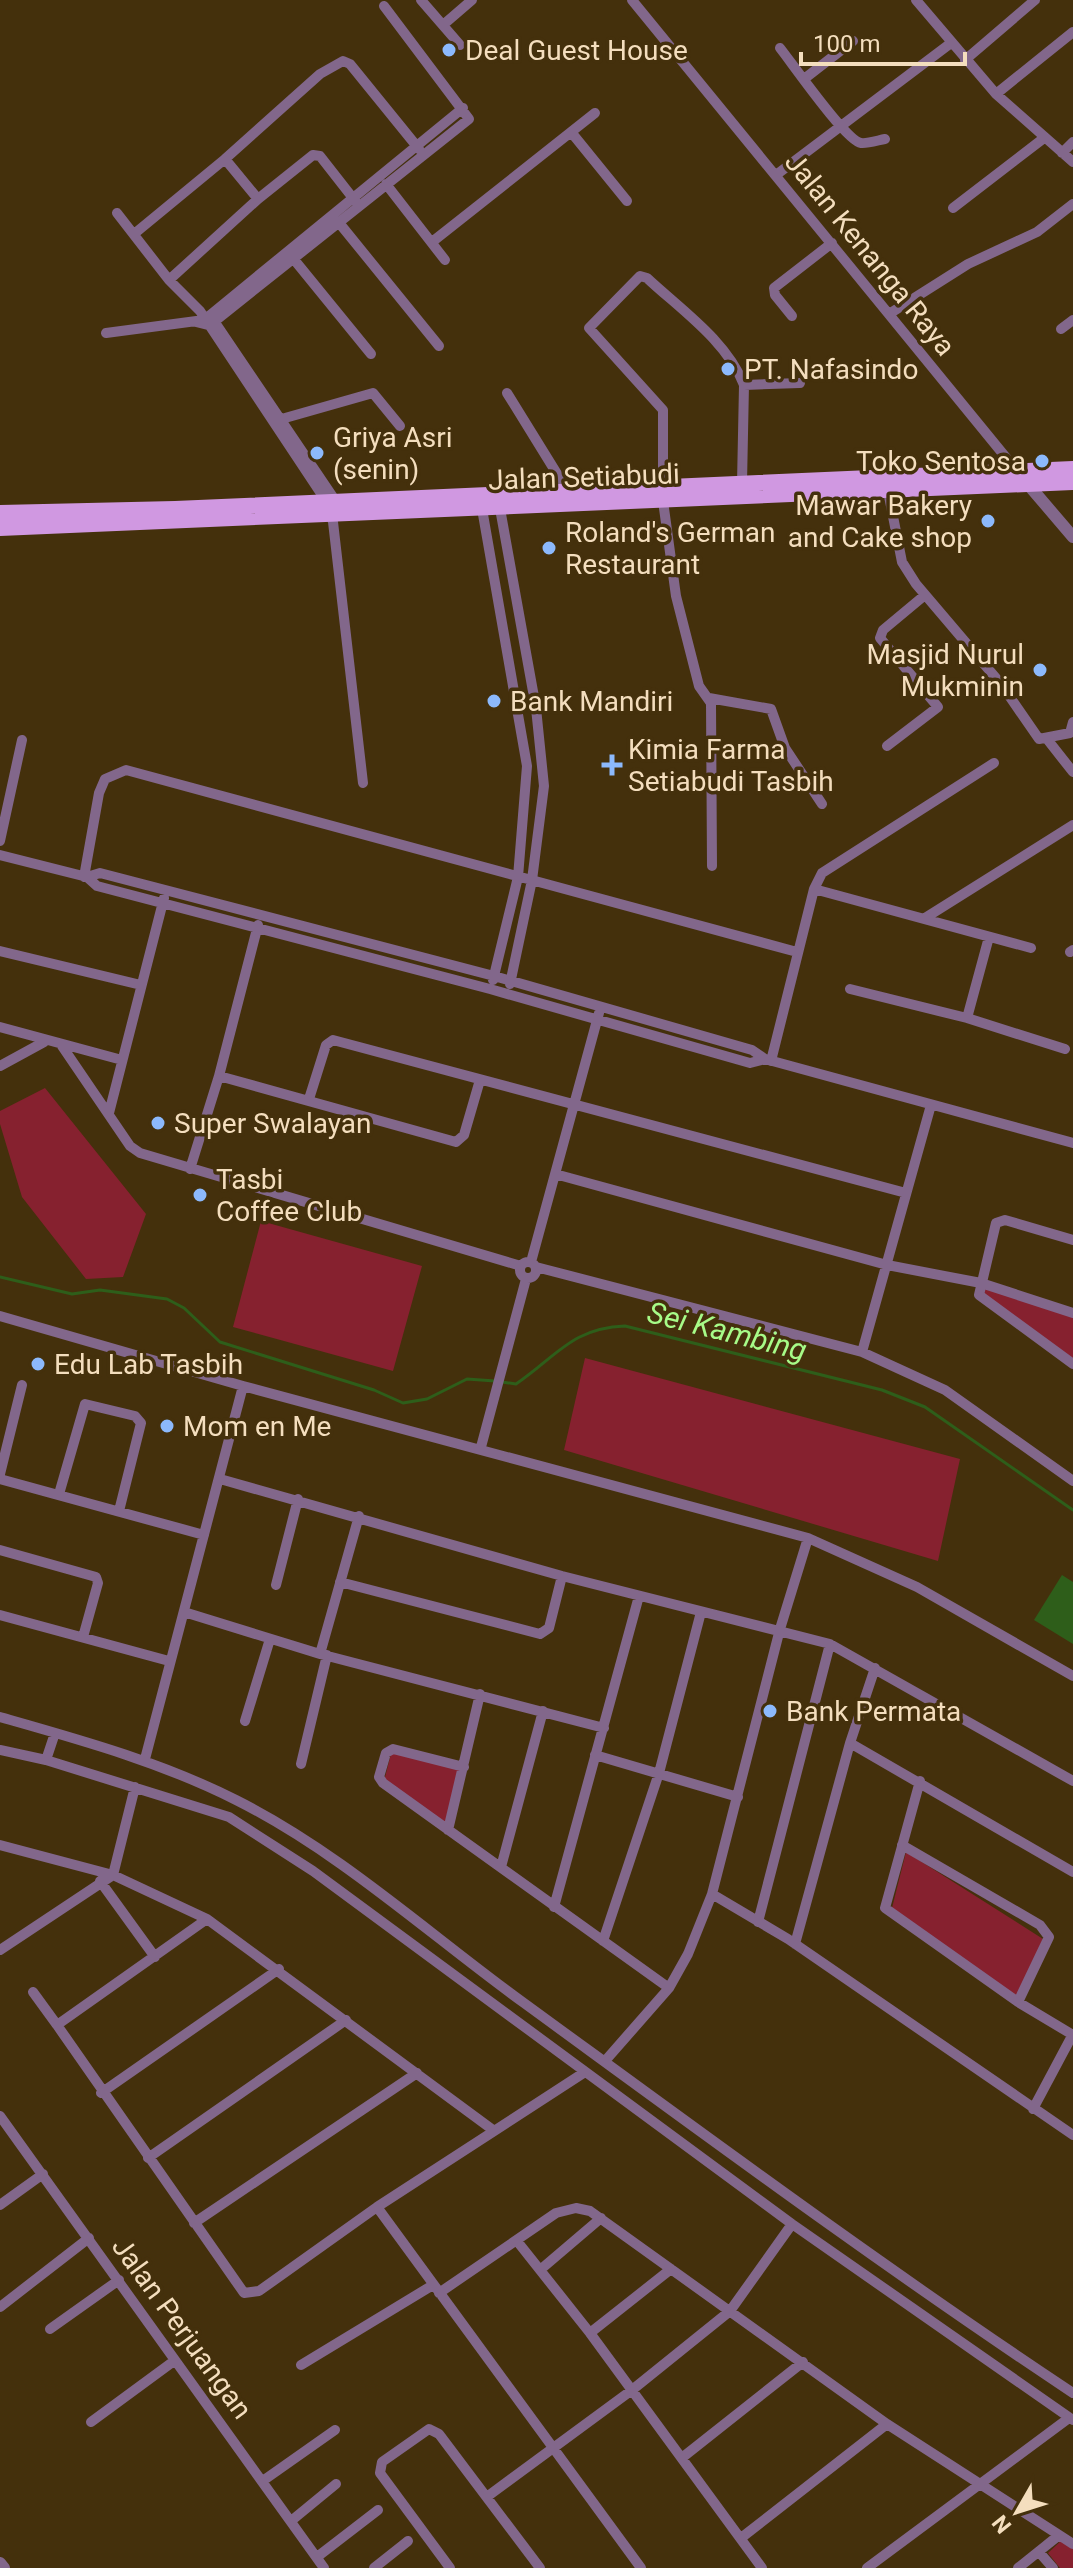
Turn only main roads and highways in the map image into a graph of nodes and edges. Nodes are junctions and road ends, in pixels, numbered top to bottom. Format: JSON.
{"nodes":[{"id":1,"x":1073,"y":469,"type":"edge"},
{"id":2,"x":1023,"y":478,"type":"junction"},
{"id":3,"x":1073,"y":482,"type":"edge"},
{"id":4,"x":662,"y":494,"type":"junction"},
{"id":5,"x":498,"y":499,"type":"junction"},
{"id":6,"x":333,"y":511,"type":"junction"},
{"id":7,"x":0,"y":513,"type":"edge"},
{"id":8,"x":0,"y":528,"type":"edge"}],
"edges":[{"from":1,"to":2,"type":"main road","name":"Jalan Setiabudi"},
{"from":2,"to":3,"type":"main road","name":"Jalan Setiabudi"},
{"from":2,"to":4,"type":"main road","name":"Jalan Setiabudi"},
{"from":2,"to":4,"type":"main road","name":"Jalan Setiabudi"},
{"from":4,"to":5,"type":"main road","name":"Jalan Setiabudi"},
{"from":4,"to":5,"type":"main road","name":"Jalan Setiabudi"},
{"from":5,"to":6,"type":"main road","name":"Jalan Setiabudi"},
{"from":6,"to":7,"type":"main road","name":"Jalan Setiabudi"},
{"from":6,"to":8,"type":"main road","name":"Jalan Setiabudi"}]}
